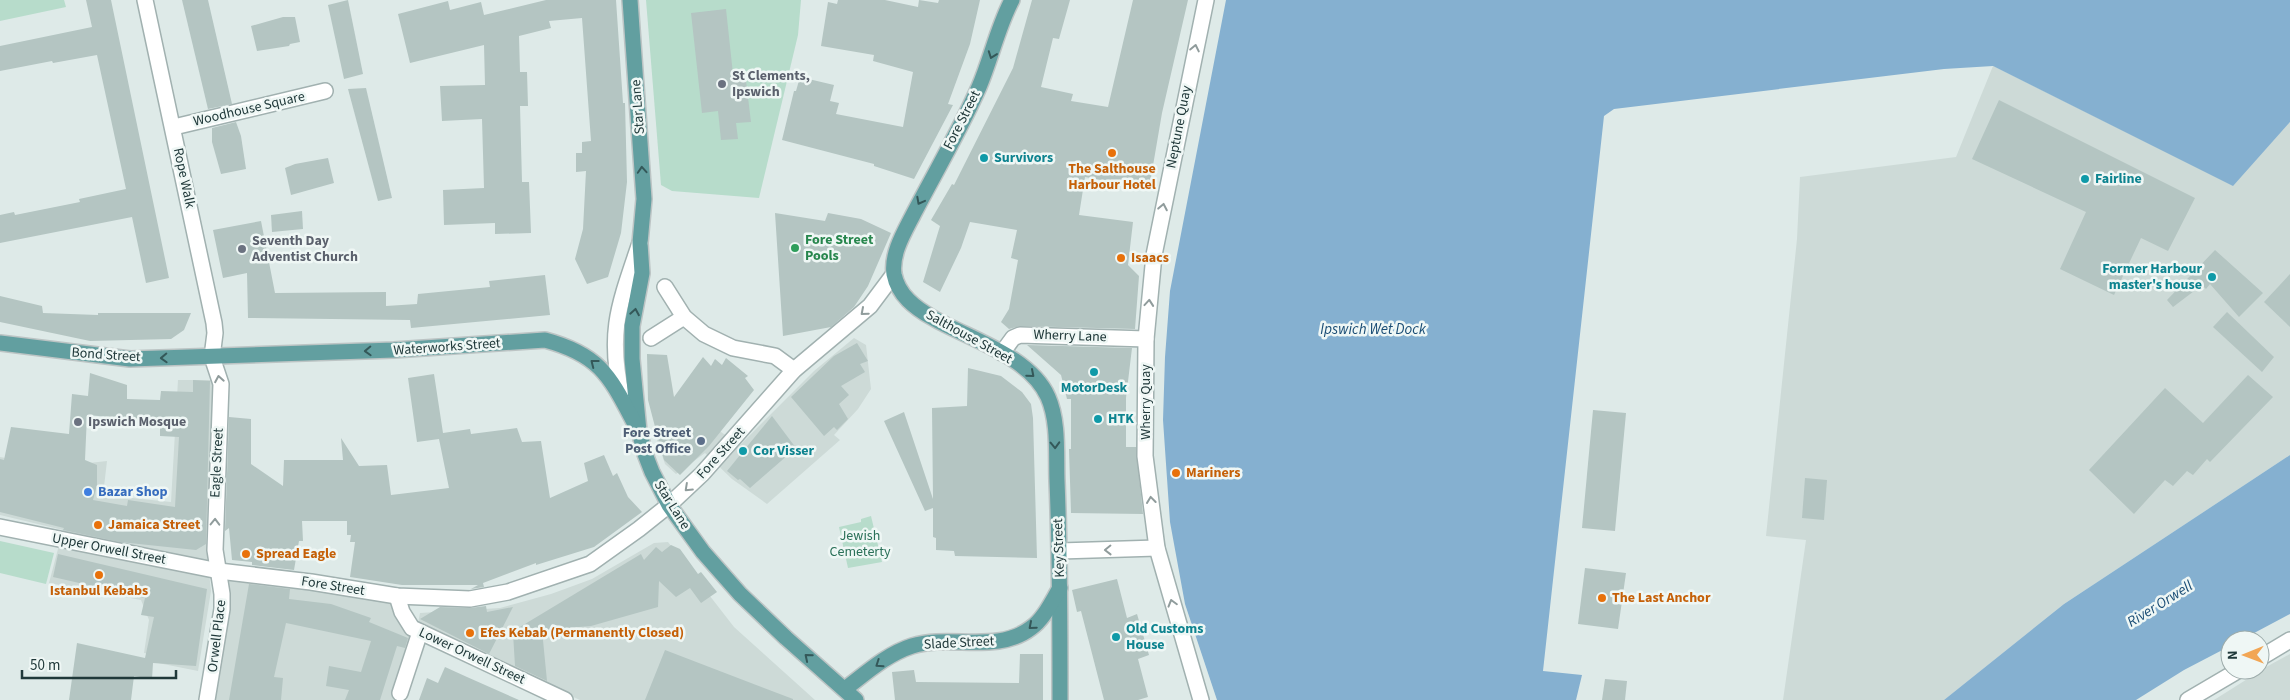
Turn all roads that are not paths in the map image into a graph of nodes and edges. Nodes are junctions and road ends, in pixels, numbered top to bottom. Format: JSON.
{"nodes":[{"id":1,"x":145,"y":0,"type":"edge"},
{"id":2,"x":630,"y":0,"type":"edge"},
{"id":3,"x":1206,"y":0,"type":"edge"},
{"id":4,"x":1010,"y":3,"type":"edge"},
{"id":5,"x":324,"y":91,"type":"dead end"},
{"id":6,"x":174,"y":127,"type":"junction"},
{"id":7,"x":640,"y":243,"type":"junction"},
{"id":8,"x":1154,"y":255,"type":"joint"},
{"id":9,"x":894,"y":274,"type":"junction"},
{"id":10,"x":665,"y":287,"type":"dead end"},
{"id":11,"x":684,"y":317,"type":"junction"},
{"id":12,"x":651,"y":338,"type":"dead end"},
{"id":13,"x":1146,"y":339,"type":"junction"},
{"id":14,"x":0,"y":343,"type":"edge"},
{"id":15,"x":1002,"y":353,"type":"junction"},
{"id":16,"x":212,"y":357,"type":"junction"},
{"id":17,"x":794,"y":370,"type":"junction"},
{"id":18,"x":1048,"y":397,"type":"joint"},
{"id":19,"x":623,"y":401,"type":"junction"},
{"id":20,"x":638,"y":431,"type":"junction"},
{"id":21,"x":669,"y":505,"type":"junction"},
{"id":22,"x":0,"y":527,"type":"edge"},
{"id":23,"x":1157,"y":548,"type":"junction"},
{"id":24,"x":1060,"y":551,"type":"junction"},
{"id":25,"x":219,"y":571,"type":"junction"},
{"id":26,"x":1060,"y":586,"type":"junction"},
{"id":27,"x":397,"y":596,"type":"junction"},
{"id":28,"x":420,"y":632,"type":"junction"},
{"id":29,"x":2290,"y":640,"type":"edge"},
{"id":30,"x":2270,"y":652,"type":"edge"},
{"id":31,"x":2222,"y":680,"type":"edge"},
{"id":32,"x":845,"y":688,"type":"junction"},
{"id":33,"x":400,"y":693,"type":"dead end"},
{"id":34,"x":207,"y":700,"type":"edge"},
{"id":35,"x":564,"y":700,"type":"edge"},
{"id":36,"x":856,"y":700,"type":"edge"},
{"id":37,"x":1060,"y":700,"type":"edge"},
{"id":38,"x":1200,"y":700,"type":"edge"},
{"id":39,"x":2188,"y":700,"type":"edge"}],
"edges":[{"from":1,"to":6,"type":"street","name":"Rope Walk"},
{"from":7,"to":2,"type":"main road","name":"Star Lane","one_way":true},
{"from":8,"to":3,"type":"street","name":"Neptune Quay","one_way":true},
{"from":4,"to":9,"type":"main road","name":"Fore Street","one_way":true},
{"from":5,"to":6,"type":"street","name":"Woodhouse Square"},
{"from":6,"to":16,"type":"street","name":"Rope Walk"},
{"from":7,"to":19,"type":"street","name":"Star Lane"},
{"from":20,"to":7,"type":"main road","name":"Star Lane","one_way":true},
{"from":13,"to":8,"type":"street","name":"Wherry Quay","one_way":true},
{"from":9,"to":15,"type":"main road","name":"Salthouse Street"},
{"from":9,"to":17,"type":"street","name":"Fore Street","one_way":true},
{"from":10,"to":11,"type":"street"},
{"from":11,"to":12,"type":"street"},
{"from":11,"to":17,"type":"street"},
{"from":13,"to":15,"type":"street","name":"Wherry Lane"},
{"from":23,"to":13,"type":"street","name":"Wherry Quay","one_way":true},
{"from":16,"to":14,"type":"main road","name":"Bond Street","one_way":true},
{"from":15,"to":18,"type":"main road","name":"Salthouse Street","one_way":true},
{"from":19,"to":16,"type":"main road","name":"Waterworks Street","one_way":true},
{"from":25,"to":16,"type":"street","name":"Eagle Street","one_way":true},
{"from":17,"to":21,"type":"street","name":"Fore Street","one_way":true},
{"from":18,"to":24,"type":"main road","name":"Key Street","one_way":true},
{"from":19,"to":20,"type":"main road","name":"Waterworks Street"},
{"from":20,"to":21,"type":"main road","name":"Star Lane"},
{"from":21,"to":27,"type":"street","name":"Fore Street"},
{"from":32,"to":21,"type":"main road","name":"Star Lane","one_way":true},
{"from":22,"to":25,"type":"street","name":"Upper Orwell Street"},
{"from":23,"to":24,"type":"street","one_way":true},
{"from":38,"to":23,"type":"street","name":"Wherry Quay","one_way":true},
{"from":24,"to":26,"type":"main road","name":"Key Street"},
{"from":25,"to":27,"type":"street","name":"Fore Street"},
{"from":25,"to":34,"type":"street","name":"Orwell Place"},
{"from":26,"to":32,"type":"main road","name":"Slade Street","one_way":true},
{"from":26,"to":37,"type":"main road","name":"Key Street"},
{"from":27,"to":28,"type":"street","name":"Lower Orwell Street"},
{"from":28,"to":33,"type":"street"},
{"from":28,"to":35,"type":"street","name":"Lower Orwell Street"},
{"from":29,"to":30,"type":"street"},
{"from":31,"to":39,"type":"street"},
{"from":32,"to":36,"type":"main road","name":"Star Lane"}]}
